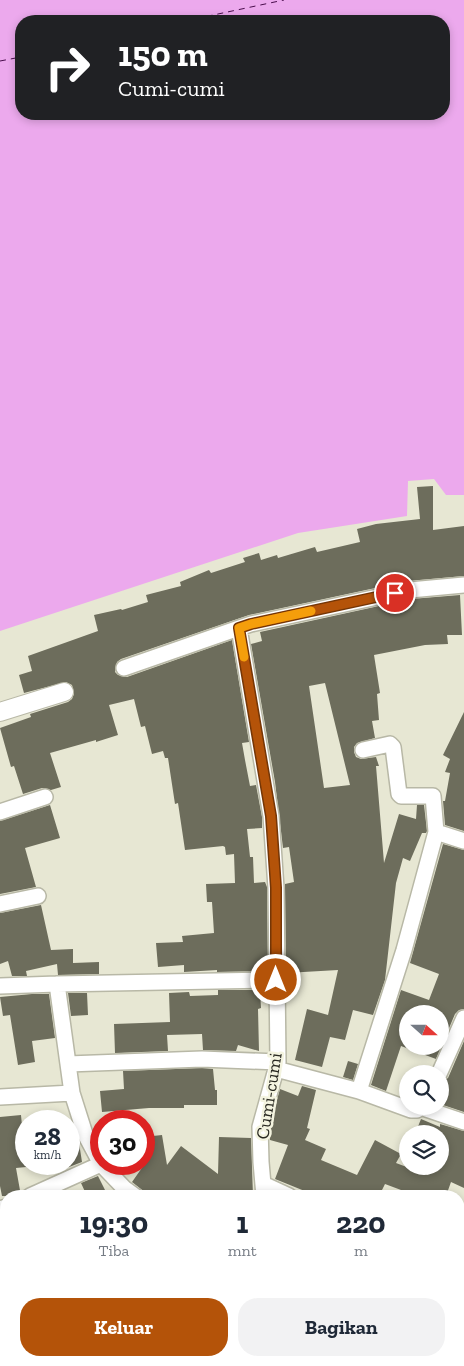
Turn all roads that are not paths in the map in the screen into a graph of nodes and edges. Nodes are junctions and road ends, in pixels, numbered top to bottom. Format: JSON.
{"nodes":[{"id":1,"x":464,"y":585,"type":"edge"},
{"id":2,"x":239,"y":628,"type":"junction"},
{"id":3,"x":124,"y":668,"type":"dead end"},
{"id":4,"x":64,"y":692,"type":"dead end"},
{"id":5,"x":0,"y":712,"type":"edge"},
{"id":6,"x":362,"y":750,"type":"dead end"},
{"id":7,"x":45,"y":797,"type":"dead end"},
{"id":8,"x":0,"y":812,"type":"edge"},
{"id":9,"x":436,"y":832,"type":"junction"},
{"id":10,"x":464,"y":841,"type":"edge"},
{"id":11,"x":38,"y":896,"type":"dead end"},
{"id":12,"x":0,"y":904,"type":"edge"},
{"id":13,"x":276,"y":980,"type":"junction"},
{"id":14,"x":57,"y":984,"type":"junction"},
{"id":15,"x":0,"y":986,"type":"edge"},
{"id":16,"x":464,"y":1018,"type":"edge"},
{"id":17,"x":68,"y":1064,"type":"junction"},
{"id":18,"x":277,"y":1065,"type":"junction"},
{"id":19,"x":443,"y":1065,"type":"edge"},
{"id":20,"x":359,"y":1091,"type":"junction"},
{"id":21,"x":72,"y":1093,"type":"junction"},
{"id":22,"x":0,"y":1097,"type":"edge"},
{"id":23,"x":399,"y":1106,"type":"edge"},
{"id":24,"x":445,"y":1115,"type":"edge"},
{"id":25,"x":464,"y":1122,"type":"edge"},
{"id":26,"x":90,"y":1143,"type":"edge"},
{"id":27,"x":90,"y":1169,"type":"edge"},
{"id":28,"x":112,"y":1175,"type":"edge"},
{"id":29,"x":43,"y":1190,"type":"edge"},
{"id":30,"x":127,"y":1190,"type":"edge"},
{"id":31,"x":264,"y":1190,"type":"edge"}],
"edges":[{"from":1,"to":2,"type":"street"},
{"from":2,"to":3,"type":"street"},
{"from":2,"to":13,"type":"street","name":"Cumi-cumi"},
{"from":4,"to":5,"type":"street"},
{"from":6,"to":9,"type":"street"},
{"from":7,"to":8,"type":"street"},
{"from":9,"to":10,"type":"street"},
{"from":9,"to":20,"type":"street"},
{"from":11,"to":12,"type":"street"},
{"from":13,"to":14,"type":"street"},
{"from":13,"to":18,"type":"street","name":"Cumi-cumi"},
{"from":14,"to":15,"type":"street"},
{"from":14,"to":17,"type":"street"},
{"from":16,"to":19,"type":"street"},
{"from":17,"to":18,"type":"street"},
{"from":17,"to":21,"type":"street"},
{"from":18,"to":20,"type":"street"},
{"from":18,"to":31,"type":"street","name":"Cumi-cumi"},
{"from":20,"to":23,"type":"street"},
{"from":21,"to":22,"type":"street"},
{"from":21,"to":26,"type":"street"},
{"from":24,"to":25,"type":"street"},
{"from":27,"to":29,"type":"street"},
{"from":28,"to":30,"type":"street"}]}
